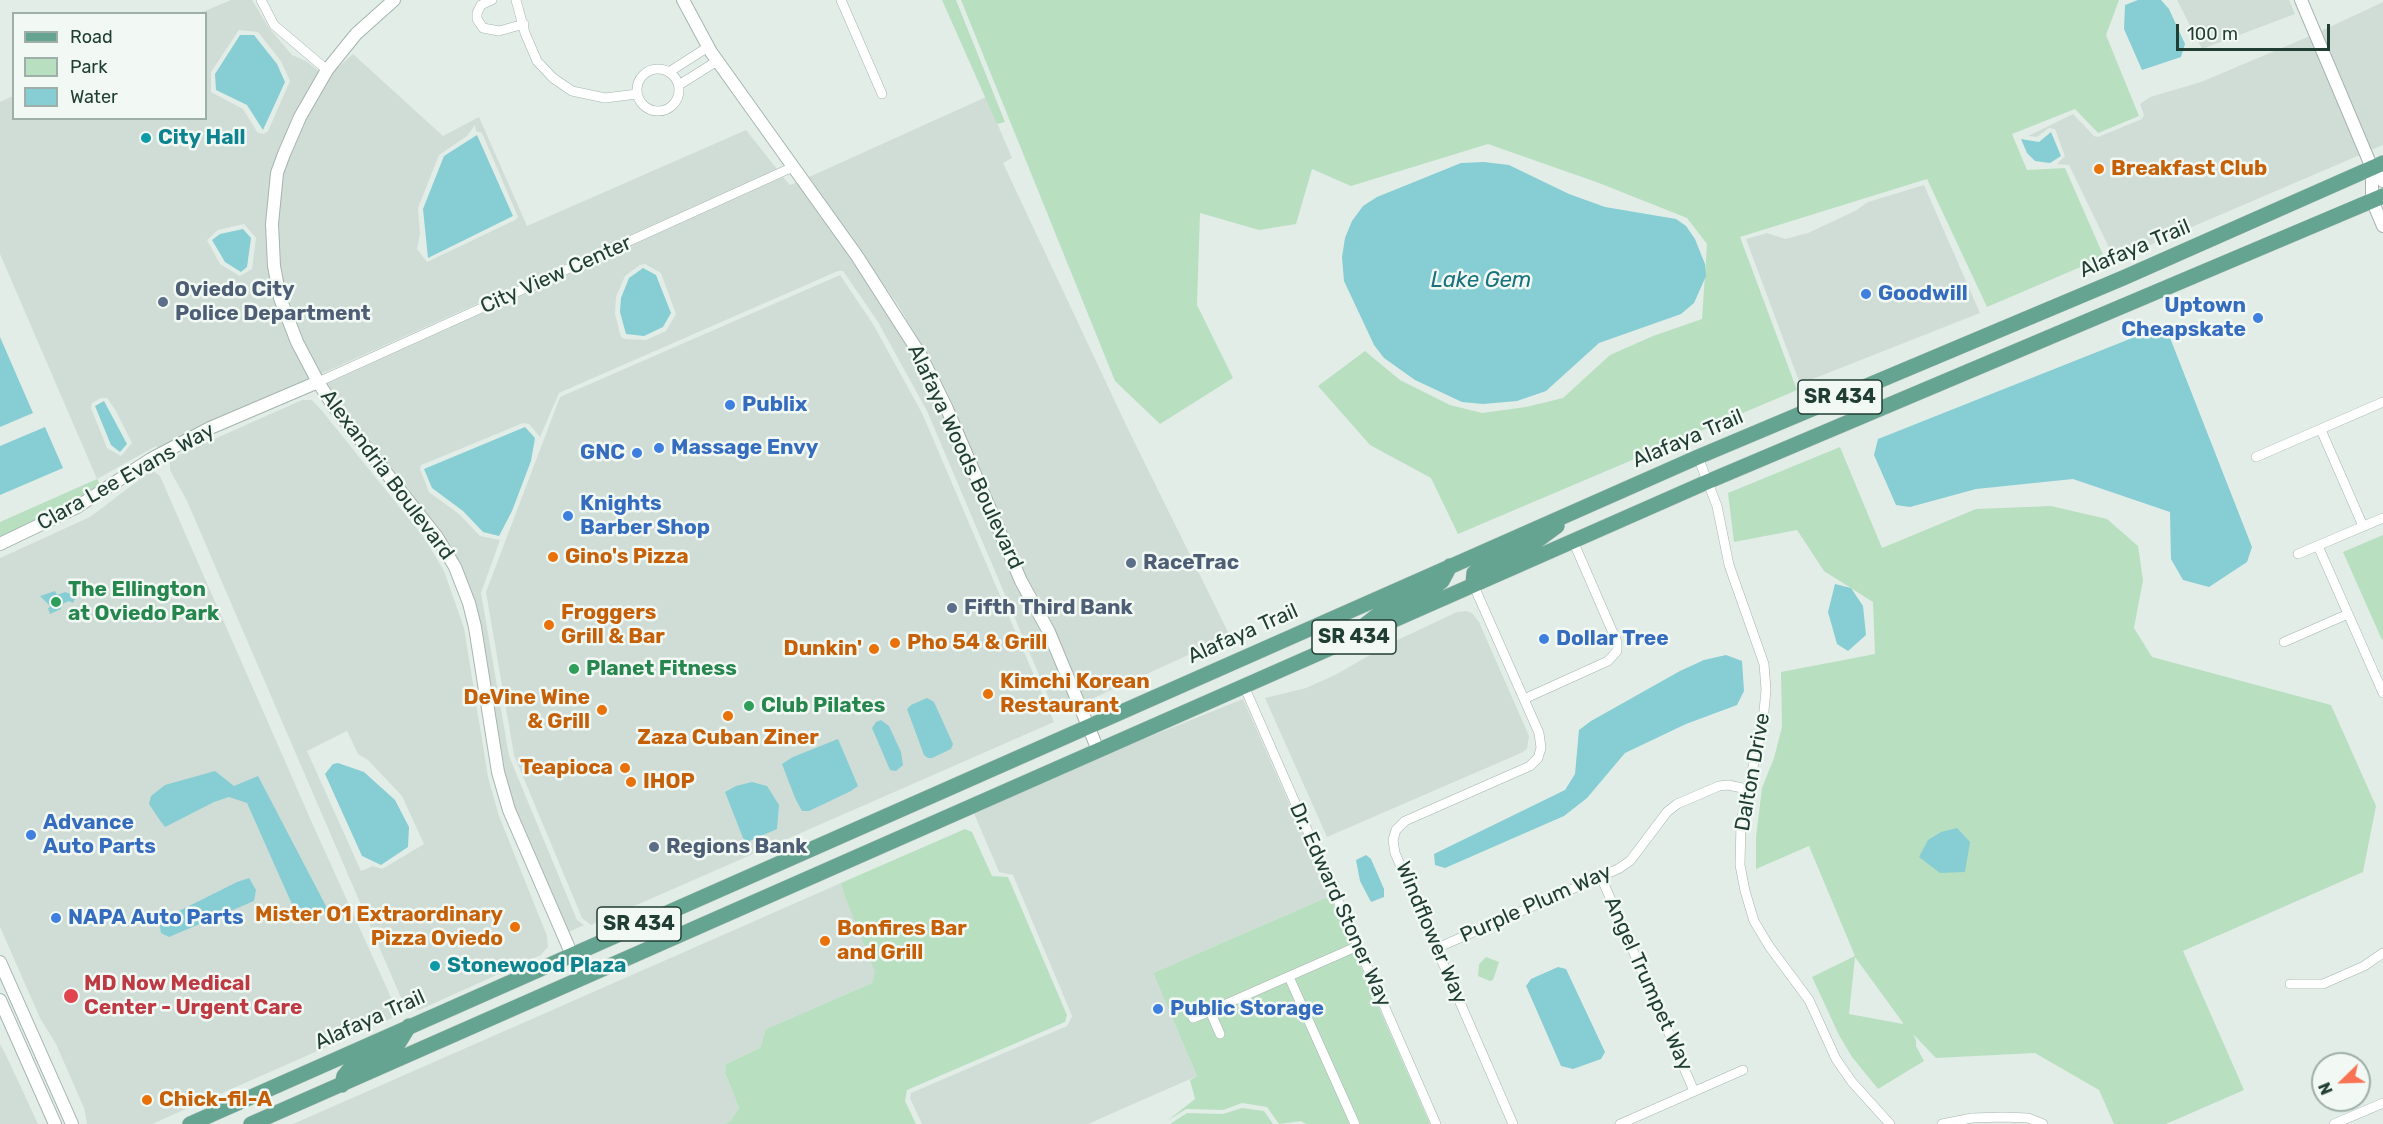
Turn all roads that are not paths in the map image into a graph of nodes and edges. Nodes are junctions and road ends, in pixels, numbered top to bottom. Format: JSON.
{"nodes":[{"id":1,"x":261,"y":0,"type":"edge"},
{"id":2,"x":394,"y":0,"type":"edge"},
{"id":3,"x":492,"y":0,"type":"edge"},
{"id":4,"x":516,"y":0,"type":"edge"},
{"id":5,"x":683,"y":0,"type":"edge"},
{"id":6,"x":841,"y":0,"type":"edge"},
{"id":7,"x":2301,"y":0,"type":"edge"},
{"id":8,"x":524,"y":24,"type":"junction"},
{"id":9,"x":708,"y":47,"type":"junction"},
{"id":10,"x":717,"y":62,"type":"junction"},
{"id":11,"x":327,"y":70,"type":"junction"},
{"id":12,"x":669,"y":72,"type":"junction"},
{"id":13,"x":679,"y":85,"type":"junction"},
{"id":14,"x":638,"y":94,"type":"junction"},
{"id":15,"x":882,"y":94,"type":"dead end"},
{"id":16,"x":2378,"y":165,"type":"edge"},
{"id":17,"x":793,"y":166,"type":"junction"},
{"id":18,"x":2383,"y":181,"type":"edge"},
{"id":19,"x":2378,"y":198,"type":"edge"},
{"id":20,"x":2383,"y":226,"type":"edge"},
{"id":21,"x":318,"y":382,"type":"junction"},
{"id":22,"x":2383,"y":402,"type":"edge"},
{"id":23,"x":2321,"y":430,"type":"junction"},
{"id":24,"x":1698,"y":457,"type":"junction"},
{"id":25,"x":2256,"y":457,"type":"dead end"},
{"id":26,"x":1707,"y":482,"type":"junction"},
{"id":27,"x":1582,"y":508,"type":"junction"},
{"id":28,"x":2383,"y":518,"type":"edge"},
{"id":29,"x":2363,"y":526,"type":"junction"},
{"id":30,"x":1573,"y":540,"type":"junction"},
{"id":31,"x":0,"y":544,"type":"edge"},
{"id":32,"x":2318,"y":546,"type":"junction"},
{"id":33,"x":2298,"y":554,"type":"dead end"},
{"id":34,"x":1450,"y":566,"type":"junction"},
{"id":35,"x":1473,"y":584,"type":"junction"},
{"id":36,"x":2348,"y":615,"type":"junction"},
{"id":37,"x":1344,"y":642,"type":"junction"},
{"id":38,"x":2284,"y":642,"type":"dead end"},
{"id":39,"x":1244,"y":686,"type":"junction"},
{"id":40,"x":2383,"y":693,"type":"edge"},
{"id":41,"x":1524,"y":699,"type":"junction"},
{"id":42,"x":1088,"y":726,"type":"junction"},
{"id":43,"x":1098,"y":750,"type":"junction"},
{"id":44,"x":1747,"y":789,"type":"junction"},
{"id":45,"x":1601,"y":877,"type":"junction"},
{"id":46,"x":1358,"y":946,"type":"junction"},
{"id":47,"x":1437,"y":948,"type":"junction"},
{"id":48,"x":2383,"y":953,"type":"edge"},
{"id":49,"x":572,"y":954,"type":"junction"},
{"id":50,"x":0,"y":962,"type":"edge"},
{"id":51,"x":1289,"y":977,"type":"junction"},
{"id":52,"x":582,"y":978,"type":"junction"},
{"id":53,"x":2290,"y":984,"type":"dead end"},
{"id":54,"x":0,"y":1000,"type":"edge"},
{"id":55,"x":1210,"y":1011,"type":"junction"},
{"id":56,"x":1193,"y":1018,"type":"dead end"},
{"id":57,"x":409,"y":1026,"type":"junction"},
{"id":58,"x":1220,"y":1034,"type":"dead end"},
{"id":59,"x":1743,"y":1070,"type":"dead end"},
{"id":60,"x":342,"y":1085,"type":"junction"},
{"id":61,"x":1694,"y":1091,"type":"junction"},
{"id":62,"x":2383,"y":1102,"type":"edge"},
{"id":63,"x":2356,"y":1120,"type":"edge"},
{"id":64,"x":55,"y":1124,"type":"edge"},
{"id":65,"x":72,"y":1124,"type":"edge"},
{"id":66,"x":190,"y":1124,"type":"edge"},
{"id":67,"x":251,"y":1124,"type":"edge"},
{"id":68,"x":1355,"y":1124,"type":"edge"},
{"id":69,"x":1436,"y":1124,"type":"edge"},
{"id":70,"x":1513,"y":1124,"type":"edge"},
{"id":71,"x":1620,"y":1124,"type":"edge"},
{"id":72,"x":1890,"y":1124,"type":"edge"},
{"id":73,"x":1942,"y":1124,"type":"edge"},
{"id":74,"x":2043,"y":1124,"type":"edge"},
{"id":75,"x":2334,"y":1124,"type":"edge"}],
"edges":[{"from":1,"to":11,"type":"street"},
{"from":2,"to":11,"type":"street","name":"Alexandria Boulevard"},
{"from":3,"to":8,"type":"street"},
{"from":4,"to":8,"type":"street"},
{"from":5,"to":9,"type":"street","name":"Alafaya Woods Boulevard"},
{"from":6,"to":15,"type":"street"},
{"from":7,"to":16,"type":"street"},
{"from":8,"to":14,"type":"street"},
{"from":9,"to":10,"type":"street","name":"Alafaya Woods Boulevard"},
{"from":9,"to":12,"type":"street"},
{"from":10,"to":13,"type":"street"},
{"from":10,"to":17,"type":"street","name":"Alafaya Woods Boulevard"},
{"from":11,"to":21,"type":"street","name":"Alexandria Boulevard"},
{"from":12,"to":13,"type":"street"},
{"from":12,"to":14,"type":"street"},
{"from":13,"to":14,"type":"street"},
{"from":16,"to":18,"type":"street"},
{"from":16,"to":19,"type":"street"},
{"from":16,"to":24,"type":"main road","name":"Alafaya Trail","number":"SR 434"},
{"from":17,"to":21,"type":"street","name":"City View Center"},
{"from":17,"to":42,"type":"street","name":"Alafaya Woods Boulevard"},
{"from":19,"to":20,"type":"street"},
{"from":19,"to":26,"type":"main road","number":"SR 434"},
{"from":21,"to":31,"type":"street","name":"Clara Lee Evans Way"},
{"from":21,"to":49,"type":"street","name":"Alexandria Boulevard"},
{"from":22,"to":23,"type":"street"},
{"from":23,"to":25,"type":"street"},
{"from":23,"to":29,"type":"street"},
{"from":24,"to":26,"type":"street","name":"Dalton Drive"},
{"from":24,"to":27,"type":"main road","name":"Alafaya Trail","number":"SR 434"},
{"from":26,"to":30,"type":"main road","number":"SR 434"},
{"from":26,"to":44,"type":"street","name":"Dalton Drive"},
{"from":27,"to":34,"type":"main road","name":"Alafaya Trail","number":"SR 434"},
{"from":27,"to":35,"type":"main road"},
{"from":28,"to":29,"type":"street"},
{"from":29,"to":32,"type":"street"},
{"from":30,"to":35,"type":"main road","number":"SR 434"},
{"from":30,"to":41,"type":"street"},
{"from":32,"to":33,"type":"street"},
{"from":32,"to":36,"type":"street"},
{"from":34,"to":37,"type":"main road"},
{"from":34,"to":42,"type":"main road","name":"Alafaya Trail","number":"SR 434"},
{"from":35,"to":37,"type":"main road","number":"SR 434"},
{"from":35,"to":41,"type":"street","name":"Windflower Way"},
{"from":36,"to":38,"type":"street"},
{"from":36,"to":40,"type":"street"},
{"from":37,"to":39,"type":"main road","number":"SR 434"},
{"from":39,"to":43,"type":"main road","number":"SR 434"},
{"from":39,"to":46,"type":"street","name":"Dr. Edward Stoner Way"},
{"from":41,"to":47,"type":"street","name":"Windflower Way"},
{"from":42,"to":43,"type":"street","name":"Alafaya Woods Boulevard"},
{"from":42,"to":49,"type":"main road","name":"Alafaya Trail","number":"SR 434"},
{"from":43,"to":52,"type":"main road","number":"SR 434"},
{"from":44,"to":45,"type":"street","name":"Purple Plum Way"},
{"from":44,"to":72,"type":"street","name":"Dalton Drive"},
{"from":45,"to":47,"type":"street","name":"Purple Plum Way"},
{"from":45,"to":61,"type":"street","name":"Angel Trumpet Way"},
{"from":46,"to":51,"type":"street"},
{"from":46,"to":69,"type":"street","name":"Dr. Edward Stoner Way"},
{"from":47,"to":70,"type":"street","name":"Windflower Way"},
{"from":48,"to":53,"type":"street"},
{"from":49,"to":52,"type":"street","name":"Alexandria Boulevard"},
{"from":49,"to":57,"type":"main road","name":"Alafaya Trail","number":"SR 434"},
{"from":50,"to":65,"type":"street"},
{"from":51,"to":55,"type":"street"},
{"from":51,"to":68,"type":"street"},
{"from":52,"to":60,"type":"main road","number":"SR 434"},
{"from":54,"to":64,"type":"street"},
{"from":55,"to":56,"type":"street"},
{"from":55,"to":58,"type":"street"},
{"from":57,"to":60,"type":"main road"},
{"from":57,"to":66,"type":"main road","name":"Alafaya Trail","number":"SR 434"},
{"from":59,"to":61,"type":"street"},
{"from":60,"to":67,"type":"main road","number":"SR 434"},
{"from":61,"to":71,"type":"street"},
{"from":62,"to":63,"type":"street"},
{"from":63,"to":75,"type":"street"},
{"from":73,"to":74,"type":"street"}]}
